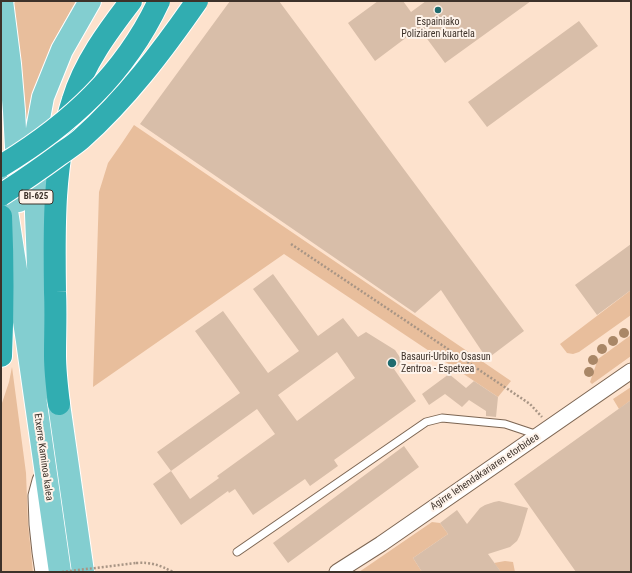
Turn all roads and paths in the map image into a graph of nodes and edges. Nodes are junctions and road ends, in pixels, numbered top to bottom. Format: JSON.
{"nodes":[{"id":1,"x":2,"y":1,"type":"edge"},
{"id":2,"x":90,"y":1,"type":"edge"},
{"id":3,"x":131,"y":1,"type":"edge"},
{"id":4,"x":159,"y":1,"type":"edge"},
{"id":5,"x":198,"y":1,"type":"edge"},
{"id":6,"x":1,"y":166,"type":"edge"},
{"id":7,"x":1,"y":172,"type":"edge"},
{"id":8,"x":1,"y":195,"type":"edge"},
{"id":9,"x":1,"y":216,"type":"edge"},
{"id":10,"x":290,"y":244,"type":"dead end"},
{"id":11,"x":27,"y":341,"type":"junction"},
{"id":12,"x":1,"y":356,"type":"edge"},
{"id":13,"x":631,"y":371,"type":"edge"},
{"id":14,"x":59,"y":404,"type":"junction"},
{"id":15,"x":545,"y":431,"type":"junction"},
{"id":16,"x":45,"y":470,"type":"junction"},
{"id":17,"x":237,"y":552,"type":"dead end"},
{"id":18,"x":74,"y":571,"type":"edge"},
{"id":19,"x":46,"y":572,"type":"edge"},
{"id":20,"x":173,"y":572,"type":"edge"},
{"id":21,"x":338,"y":572,"type":"edge"}],
"edges":[{"from":1,"to":11,"type":"main road"},
{"from":2,"to":14,"type":"main road","number":"BI-625"},
{"from":3,"to":14,"type":"highway"},
{"from":4,"to":6,"type":"highway","bridge":true},
{"from":5,"to":8,"type":"highway","bridge":true},
{"from":7,"to":11,"type":"main road","number":"BI-625"},
{"from":9,"to":12,"type":"highway"},
{"from":10,"to":15,"type":"path"},
{"from":11,"to":16,"type":"main road","name":"Etxerre Kaminoa kalea","number":"BI-625"},
{"from":13,"to":15,"type":"street","name":"Agirre lehendakariaren etorbidea"},
{"from":14,"to":18,"type":"main road","number":"BI-625"},
{"from":15,"to":17,"type":"lane"},
{"from":15,"to":21,"type":"street","name":"Agirre lehendakariaren etorbidea"},
{"from":16,"to":18,"type":"main road","name":"Etxerre Kaminoa kalea","number":"BI-625"},
{"from":16,"to":19,"type":"street"},
{"from":18,"to":20,"type":"path","bridge":true}]}
